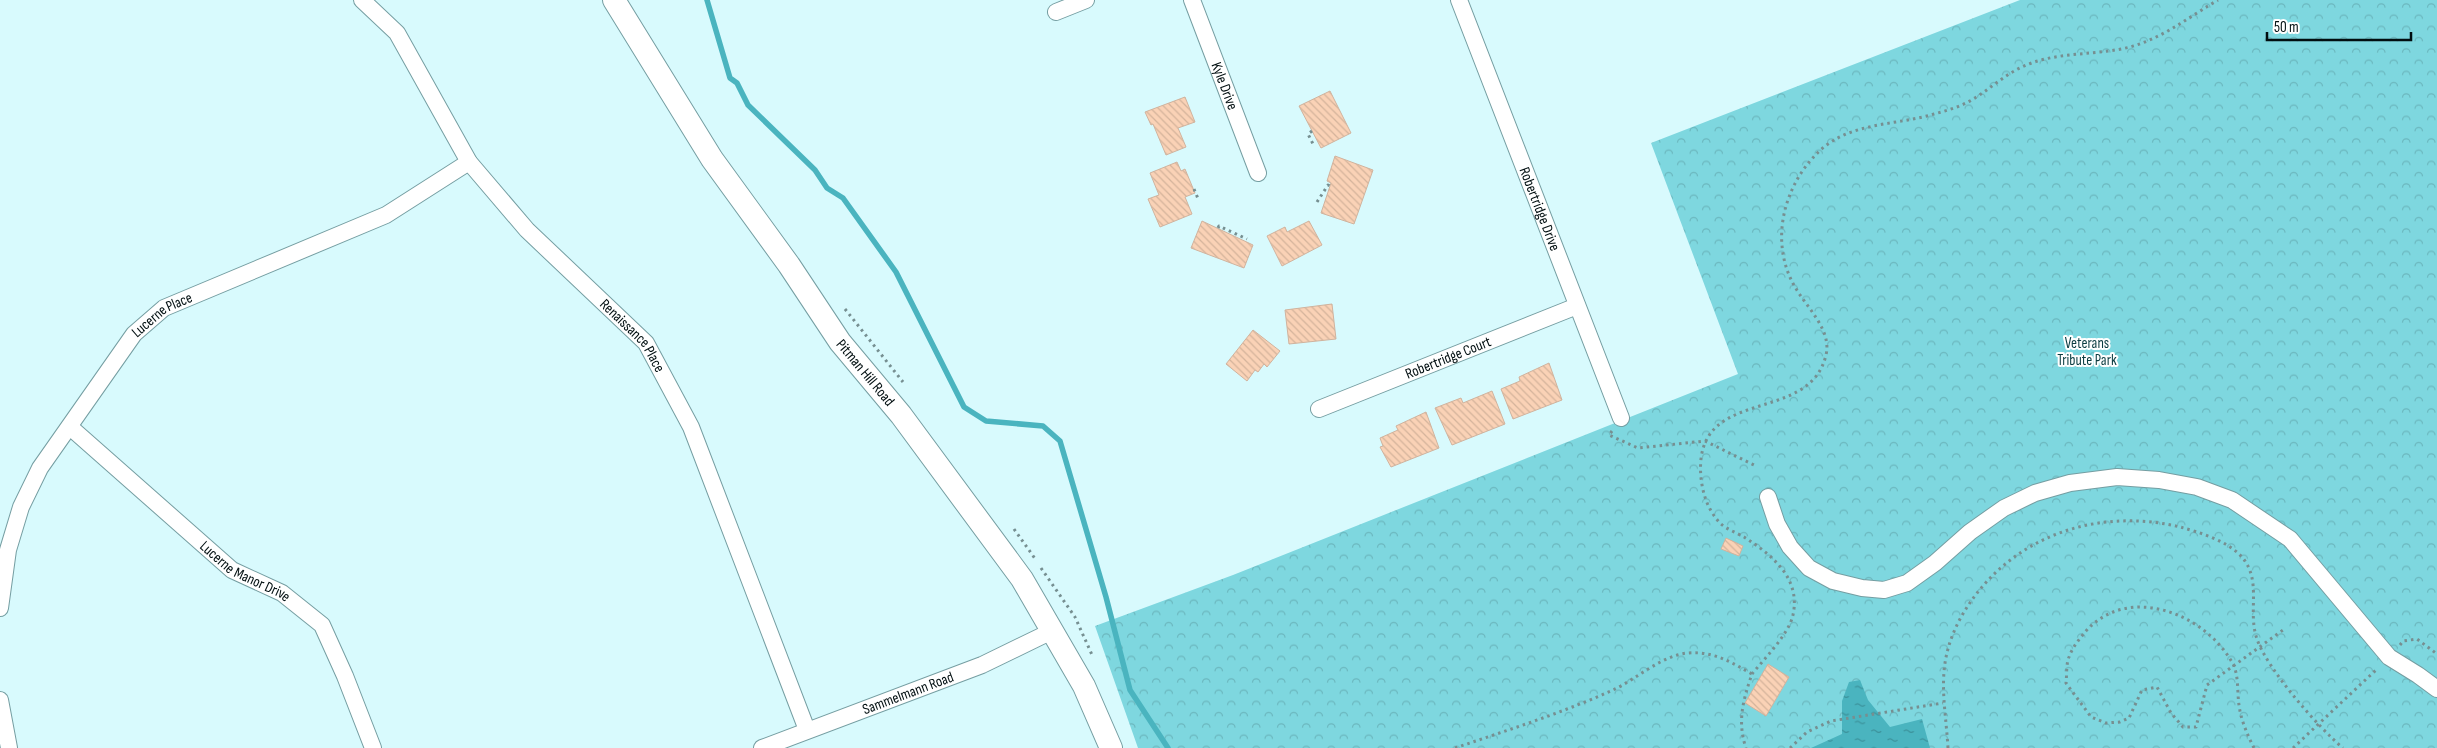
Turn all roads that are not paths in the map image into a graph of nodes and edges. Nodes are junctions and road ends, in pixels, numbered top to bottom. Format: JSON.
{"nodes":[{"id":1,"x":362,"y":0,"type":"edge"},
{"id":2,"x":614,"y":0,"type":"edge"},
{"id":3,"x":1086,"y":0,"type":"edge"},
{"id":4,"x":1192,"y":0,"type":"edge"},
{"id":5,"x":1459,"y":0,"type":"edge"},
{"id":6,"x":1056,"y":12,"type":"dead end"},
{"id":7,"x":469,"y":162,"type":"junction"},
{"id":8,"x":1258,"y":173,"type":"dead end"},
{"id":9,"x":1577,"y":306,"type":"junction"},
{"id":10,"x":1319,"y":409,"type":"dead end"},
{"id":11,"x":1621,"y":418,"type":"road end"},
{"id":12,"x":70,"y":427,"type":"junction"},
{"id":13,"x":1768,"y":497,"type":"dead end"},
{"id":14,"x":0,"y":608,"type":"edge"},
{"id":15,"x":1052,"y":631,"type":"junction"},
{"id":16,"x":2437,"y":689,"type":"edge"},
{"id":17,"x":0,"y":700,"type":"edge"},
{"id":18,"x":807,"y":730,"type":"junction"},
{"id":19,"x":9,"y":748,"type":"edge"},
{"id":20,"x":373,"y":748,"type":"edge"},
{"id":21,"x":762,"y":748,"type":"edge"},
{"id":22,"x":1111,"y":748,"type":"edge"}],
"edges":[{"from":1,"to":7,"type":"street","name":"Renaissance Place"},
{"from":2,"to":15,"type":"main road","name":"Pitman Hill Road"},
{"from":3,"to":6,"type":"street"},
{"from":4,"to":8,"type":"street","name":"Kyle Drive"},
{"from":5,"to":9,"type":"street","name":"Robertridge Drive"},
{"from":7,"to":12,"type":"street","name":"Lucerne Place"},
{"from":7,"to":18,"type":"street","name":"Renaissance Place"},
{"from":9,"to":10,"type":"street","name":"Robertridge Court"},
{"from":9,"to":11,"type":"street","name":"Robertridge Drive"},
{"from":12,"to":14,"type":"street","name":"Lucerne Place"},
{"from":12,"to":20,"type":"street","name":"Lucerne Manor Drive"},
{"from":13,"to":16,"type":"street"},
{"from":15,"to":18,"type":"street","name":"Sammelmann Road"},
{"from":15,"to":22,"type":"main road","name":"Pitman Hill Road"},
{"from":17,"to":19,"type":"street"},
{"from":18,"to":21,"type":"street","name":"Sammelmann Road"}]}
